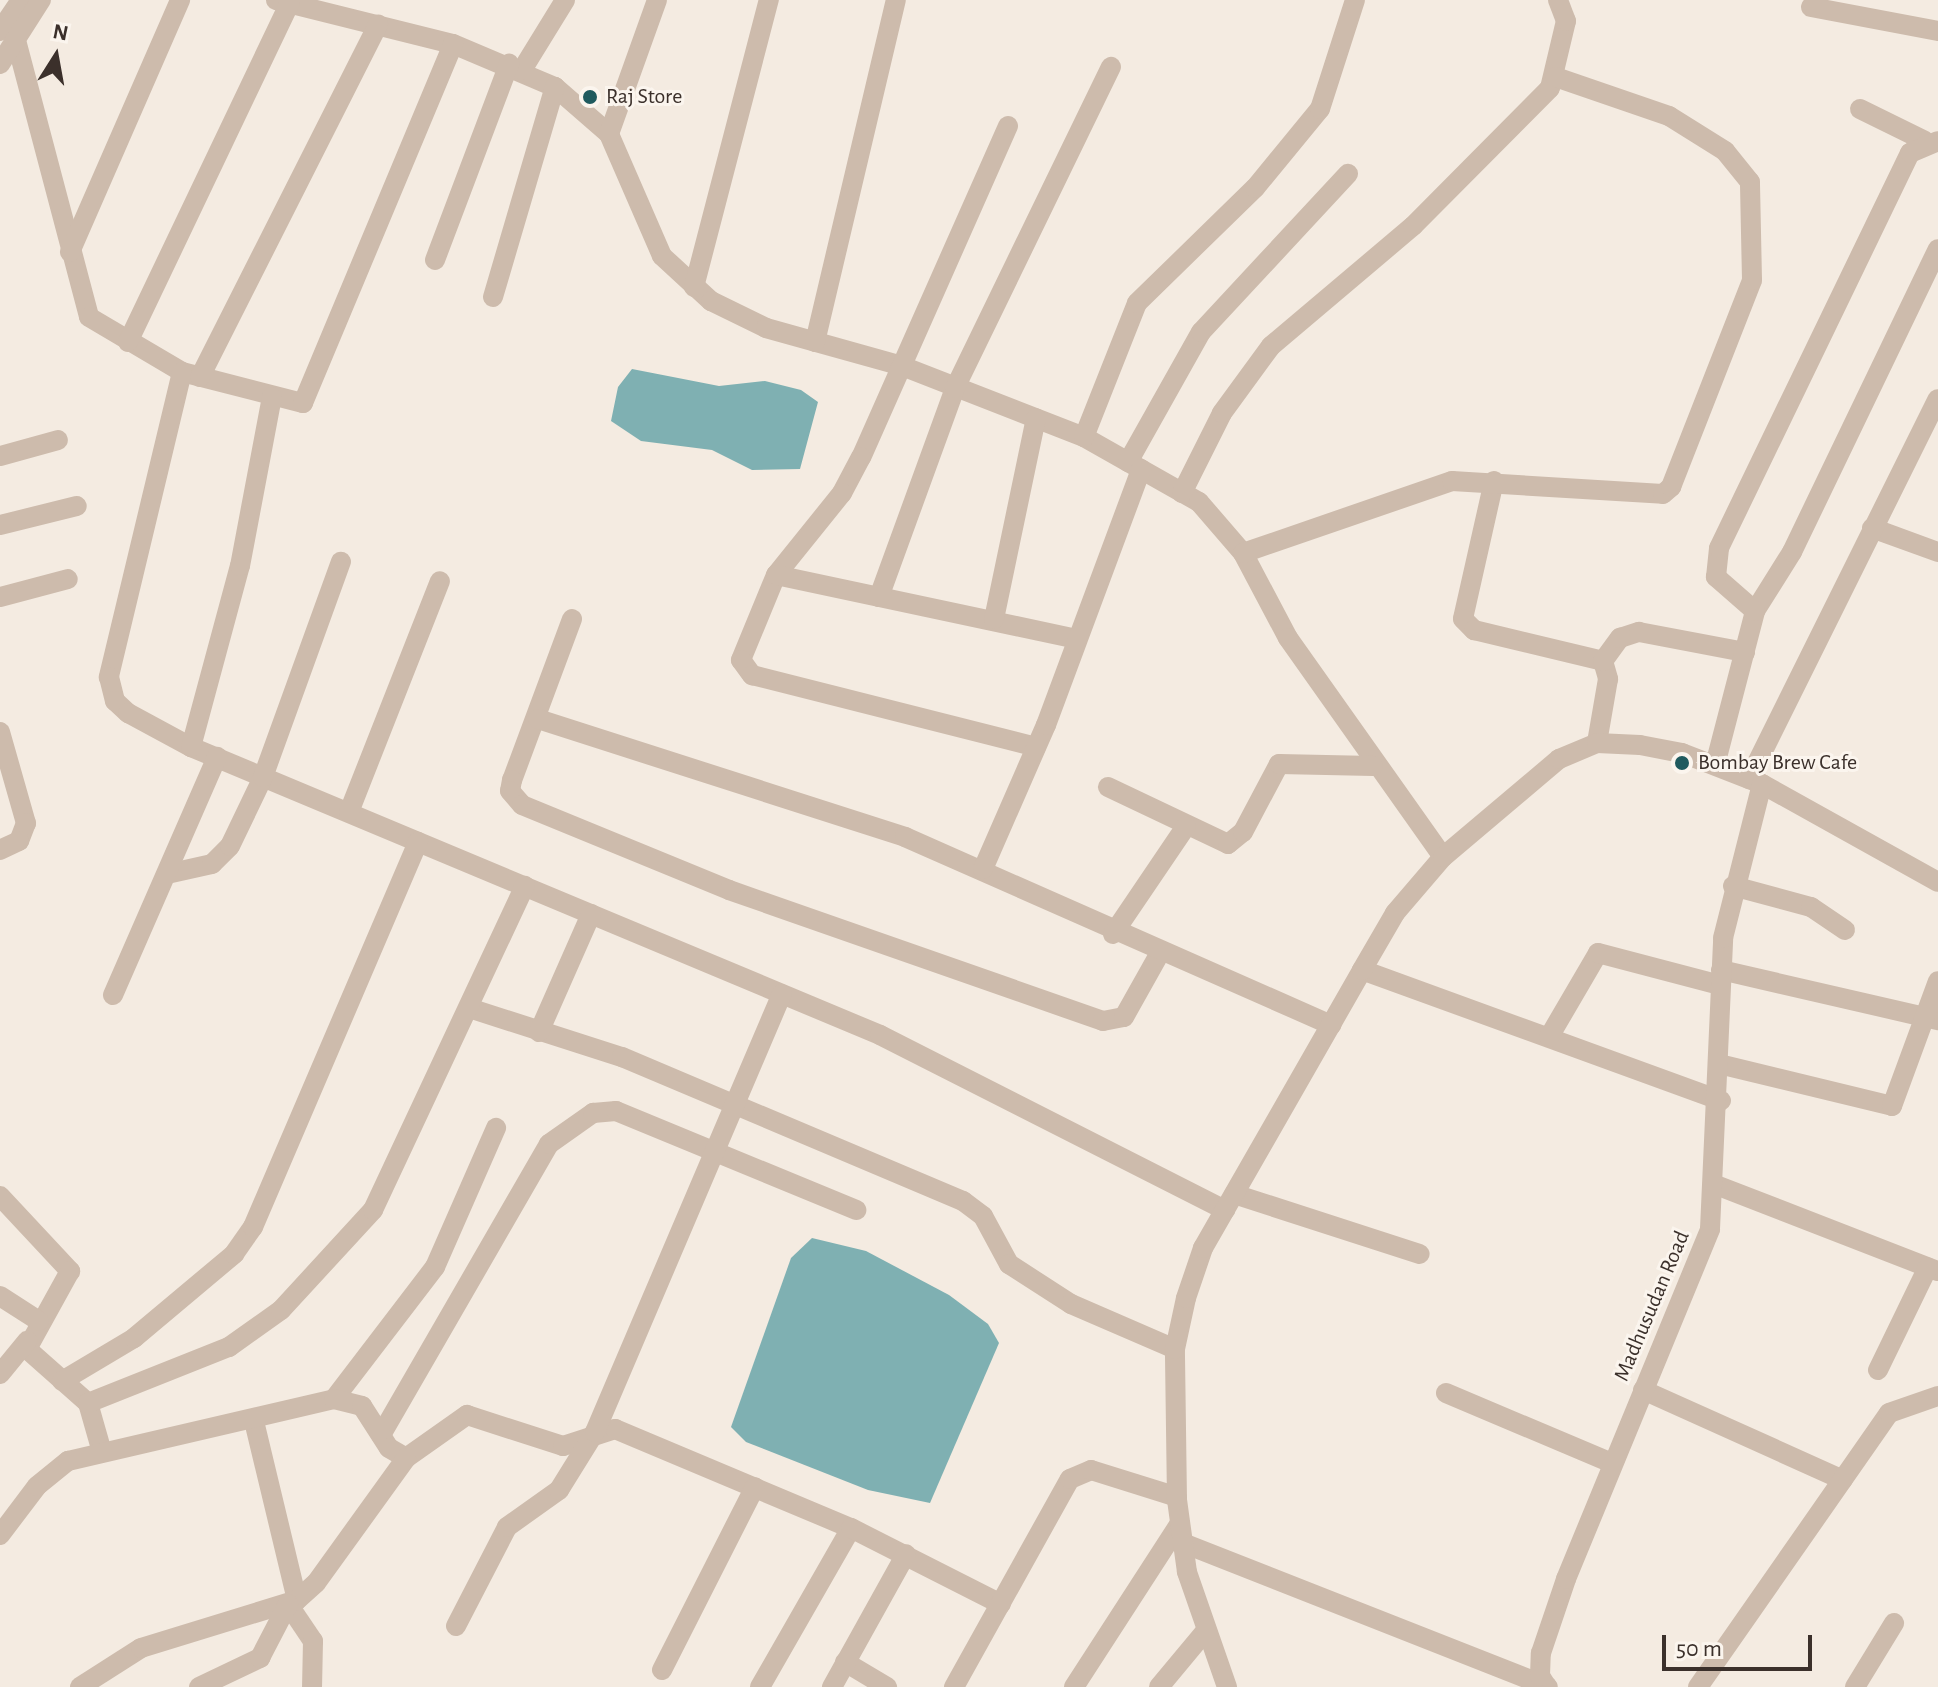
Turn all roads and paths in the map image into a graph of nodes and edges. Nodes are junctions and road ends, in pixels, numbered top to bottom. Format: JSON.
{"nodes":[{"id":1,"x":21,"y":0,"type":"edge"},
{"id":2,"x":41,"y":0,"type":"edge"},
{"id":3,"x":180,"y":0,"type":"edge"},
{"id":4,"x":565,"y":0,"type":"edge"},
{"id":5,"x":657,"y":0,"type":"edge"},
{"id":6,"x":769,"y":0,"type":"edge"},
{"id":7,"x":896,"y":0,"type":"edge"},
{"id":8,"x":1355,"y":0,"type":"edge"},
{"id":9,"x":1564,"y":1,"type":"edge"},
{"id":10,"x":283,"y":2,"type":"edge"},
{"id":11,"x":1811,"y":7,"type":"dead end"},
{"id":12,"x":378,"y":24,"type":"junction"},
{"id":13,"x":1938,"y":31,"type":"edge"},
{"id":14,"x":8,"y":38,"type":"edge"},
{"id":15,"x":453,"y":44,"type":"junction"},
{"id":16,"x":0,"y":64,"type":"edge"},
{"id":17,"x":515,"y":67,"type":"junction"},
{"id":18,"x":1111,"y":67,"type":"dead end"},
{"id":19,"x":1556,"y":77,"type":"junction"},
{"id":20,"x":555,"y":87,"type":"junction"},
{"id":21,"x":1860,"y":109,"type":"dead end"},
{"id":22,"x":1008,"y":126,"type":"dead end"},
{"id":23,"x":609,"y":134,"type":"junction"},
{"id":24,"x":1931,"y":141,"type":"edge"},
{"id":25,"x":1348,"y":174,"type":"dead end"},
{"id":26,"x":1938,"y":249,"type":"edge"},
{"id":27,"x":70,"y":252,"type":"junction"},
{"id":28,"x":435,"y":260,"type":"dead end"},
{"id":29,"x":694,"y":287,"type":"junction"},
{"id":30,"x":493,"y":297,"type":"dead end"},
{"id":31,"x":128,"y":342,"type":"junction"},
{"id":32,"x":815,"y":342,"type":"junction"},
{"id":33,"x":902,"y":366,"type":"junction"},
{"id":34,"x":191,"y":374,"type":"junction"},
{"id":35,"x":955,"y":388,"type":"junction"},
{"id":36,"x":272,"y":397,"type":"junction"},
{"id":37,"x":1936,"y":408,"type":"edge"},
{"id":38,"x":1036,"y":418,"type":"junction"},
{"id":39,"x":1084,"y":437,"type":"junction"},
{"id":40,"x":58,"y":440,"type":"dead end"},
{"id":41,"x":0,"y":456,"type":"edge"},
{"id":42,"x":1134,"y":465,"type":"junction"},
{"id":43,"x":1494,"y":481,"type":"junction"},
{"id":44,"x":1182,"y":493,"type":"junction"},
{"id":45,"x":77,"y":506,"type":"dead end"},
{"id":46,"x":0,"y":525,"type":"edge"},
{"id":47,"x":1872,"y":528,"type":"junction"},
{"id":48,"x":1938,"y":552,"type":"edge"},
{"id":49,"x":1243,"y":553,"type":"junction"},
{"id":50,"x":341,"y":562,"type":"dead end"},
{"id":51,"x":776,"y":575,"type":"junction"},
{"id":52,"x":68,"y":579,"type":"dead end"},
{"id":53,"x":440,"y":581,"type":"dead end"},
{"id":54,"x":0,"y":597,"type":"edge"},
{"id":55,"x":879,"y":597,"type":"junction"},
{"id":56,"x":1755,"y":611,"type":"junction"},
{"id":57,"x":572,"y":619,"type":"dead end"},
{"id":58,"x":994,"y":619,"type":"junction"},
{"id":59,"x":1073,"y":638,"type":"junction"},
{"id":60,"x":1745,"y":652,"type":"junction"},
{"id":61,"x":1603,"y":661,"type":"junction"},
{"id":62,"x":538,"y":719,"type":"junction"},
{"id":63,"x":0,"y":732,"type":"edge"},
{"id":64,"x":1597,"y":743,"type":"junction"},
{"id":65,"x":191,"y":747,"type":"junction"},
{"id":66,"x":1036,"y":747,"type":"junction"},
{"id":67,"x":217,"y":757,"type":"junction"},
{"id":68,"x":1715,"y":765,"type":"junction"},
{"id":69,"x":1373,"y":766,"type":"junction"},
{"id":70,"x":263,"y":777,"type":"junction"},
{"id":71,"x":1756,"y":782,"type":"junction"},
{"id":72,"x":1108,"y":787,"type":"dead end"},
{"id":73,"x":349,"y":812,"type":"junction"},
{"id":74,"x":1186,"y":826,"type":"junction"},
{"id":75,"x":418,"y":842,"type":"junction"},
{"id":76,"x":0,"y":850,"type":"edge"},
{"id":77,"x":1443,"y":857,"type":"junction"},
{"id":78,"x":983,"y":869,"type":"junction"},
{"id":79,"x":167,"y":874,"type":"junction"},
{"id":80,"x":1938,"y":882,"type":"edge"},
{"id":81,"x":525,"y":886,"type":"junction"},
{"id":82,"x":1733,"y":886,"type":"junction"},
{"id":83,"x":591,"y":914,"type":"junction"},
{"id":84,"x":1845,"y":930,"type":"dead end"},
{"id":85,"x":1113,"y":934,"type":"junction"},
{"id":86,"x":1161,"y":951,"type":"junction"},
{"id":87,"x":1362,"y":970,"type":"junction"},
{"id":88,"x":1720,"y":977,"type":"junction"},
{"id":89,"x":1938,"y":981,"type":"edge"},
{"id":90,"x":782,"y":994,"type":"junction"},
{"id":91,"x":113,"y":995,"type":"dead end"},
{"id":92,"x":469,"y":1008,"type":"junction"},
{"id":93,"x":1933,"y":1016,"type":"edge"},
{"id":94,"x":1331,"y":1025,"type":"junction"},
{"id":95,"x":539,"y":1032,"type":"junction"},
{"id":96,"x":1549,"y":1037,"type":"junction"},
{"id":97,"x":1719,"y":1064,"type":"junction"},
{"id":98,"x":1721,"y":1101,"type":"junction"},
{"id":99,"x":734,"y":1104,"type":"junction"},
{"id":100,"x":496,"y":1128,"type":"dead end"},
{"id":101,"x":715,"y":1151,"type":"junction"},
{"id":102,"x":1716,"y":1185,"type":"junction"},
{"id":103,"x":0,"y":1196,"type":"edge"},
{"id":104,"x":1229,"y":1202,"type":"junction"},
{"id":105,"x":856,"y":1210,"type":"dead end"},
{"id":106,"x":1420,"y":1254,"type":"dead end"},
{"id":107,"x":1933,"y":1269,"type":"edge"},
{"id":108,"x":0,"y":1296,"type":"edge"},
{"id":109,"x":39,"y":1321,"type":"junction"},
{"id":110,"x":27,"y":1341,"type":"junction"},
{"id":111,"x":1175,"y":1349,"type":"junction"},
{"id":112,"x":1878,"y":1370,"type":"dead end"},
{"id":113,"x":0,"y":1374,"type":"edge"},
{"id":114,"x":62,"y":1381,"type":"junction"},
{"id":115,"x":1643,"y":1390,"type":"junction"},
{"id":116,"x":1446,"y":1393,"type":"dead end"},
{"id":117,"x":1938,"y":1396,"type":"edge"},
{"id":118,"x":334,"y":1399,"type":"junction"},
{"id":119,"x":88,"y":1403,"type":"junction"},
{"id":120,"x":254,"y":1421,"type":"junction"},
{"id":121,"x":595,"y":1432,"type":"junction"},
{"id":122,"x":381,"y":1435,"type":"junction"},
{"id":123,"x":102,"y":1452,"type":"junction"},
{"id":124,"x":406,"y":1458,"type":"junction"},
{"id":125,"x":1612,"y":1463,"type":"junction"},
{"id":126,"x":1843,"y":1480,"type":"junction"},
{"id":127,"x":755,"y":1487,"type":"junction"},
{"id":128,"x":1177,"y":1497,"type":"junction"},
{"id":129,"x":851,"y":1528,"type":"junction"},
{"id":130,"x":1182,"y":1533,"type":"junction"},
{"id":131,"x":0,"y":1535,"type":"edge"},
{"id":132,"x":906,"y":1554,"type":"junction"},
{"id":133,"x":292,"y":1602,"type":"junction"},
{"id":134,"x":1001,"y":1604,"type":"junction"},
{"id":135,"x":1894,"y":1623,"type":"dead end"},
{"id":136,"x":456,"y":1626,"type":"dead end"},
{"id":137,"x":1204,"y":1633,"type":"junction"},
{"id":138,"x":845,"y":1662,"type":"junction"},
{"id":139,"x":662,"y":1670,"type":"dead end"},
{"id":140,"x":304,"y":1683,"type":"edge"},
{"id":141,"x":80,"y":1687,"type":"edge"},
{"id":142,"x":199,"y":1687,"type":"edge"},
{"id":143,"x":760,"y":1687,"type":"edge"},
{"id":144,"x":832,"y":1687,"type":"edge"},
{"id":145,"x":887,"y":1687,"type":"edge"},
{"id":146,"x":954,"y":1687,"type":"edge"},
{"id":147,"x":1074,"y":1687,"type":"edge"},
{"id":148,"x":1159,"y":1687,"type":"edge"},
{"id":149,"x":1227,"y":1687,"type":"edge"},
{"id":150,"x":1548,"y":1687,"type":"edge"},
{"id":151,"x":1698,"y":1687,"type":"edge"},
{"id":152,"x":1855,"y":1687,"type":"edge"}],
"edges":[{"from":1,"to":14,"type":"street"},
{"from":2,"to":14,"type":"street"},
{"from":3,"to":27,"type":"street"},
{"from":4,"to":17,"type":"street"},
{"from":5,"to":23,"type":"street"},
{"from":6,"to":29,"type":"street"},
{"from":7,"to":32,"type":"street"},
{"from":8,"to":39,"type":"street"},
{"from":9,"to":19,"type":"street"},
{"from":10,"to":12,"type":"street"},
{"from":10,"to":31,"type":"street"},
{"from":11,"to":13,"type":"street"},
{"from":12,"to":15,"type":"street"},
{"from":12,"to":34,"type":"street"},
{"from":14,"to":16,"type":"street"},
{"from":14,"to":27,"type":"street"},
{"from":15,"to":17,"type":"street"},
{"from":15,"to":36,"type":"street"},
{"from":17,"to":20,"type":"street"},
{"from":17,"to":28,"type":"street"},
{"from":18,"to":35,"type":"street"},
{"from":19,"to":43,"type":"street"},
{"from":19,"to":44,"type":"street"},
{"from":20,"to":23,"type":"street"},
{"from":20,"to":30,"type":"street"},
{"from":21,"to":24,"type":"street"},
{"from":22,"to":33,"type":"street"},
{"from":23,"to":29,"type":"street"},
{"from":24,"to":56,"type":"street"},
{"from":25,"to":42,"type":"street"},
{"from":26,"to":56,"type":"street"},
{"from":27,"to":31,"type":"street"},
{"from":29,"to":32,"type":"street"},
{"from":31,"to":34,"type":"street"},
{"from":32,"to":33,"type":"street"},
{"from":33,"to":35,"type":"street"},
{"from":33,"to":51,"type":"street"},
{"from":34,"to":36,"type":"street"},
{"from":34,"to":65,"type":"street"},
{"from":35,"to":38,"type":"street"},
{"from":35,"to":55,"type":"street"},
{"from":36,"to":65,"type":"street"},
{"from":37,"to":47,"type":"street","name":"Madhusudan Road"},
{"from":38,"to":39,"type":"street"},
{"from":38,"to":58,"type":"street"},
{"from":39,"to":42,"type":"street"},
{"from":40,"to":41,"type":"street"},
{"from":42,"to":44,"type":"street"},
{"from":42,"to":59,"type":"street"},
{"from":43,"to":49,"type":"street"},
{"from":43,"to":61,"type":"street"},
{"from":44,"to":49,"type":"street"},
{"from":45,"to":46,"type":"street"},
{"from":47,"to":48,"type":"street"},
{"from":47,"to":71,"type":"street","name":"Madhusudan Road"},
{"from":49,"to":69,"type":"street"},
{"from":50,"to":70,"type":"street"},
{"from":51,"to":55,"type":"street"},
{"from":51,"to":66,"type":"street"},
{"from":52,"to":54,"type":"street"},
{"from":53,"to":73,"type":"street"},
{"from":55,"to":58,"type":"street"},
{"from":56,"to":60,"type":"street"},
{"from":57,"to":62,"type":"street"},
{"from":58,"to":59,"type":"street"},
{"from":59,"to":66,"type":"street"},
{"from":60,"to":61,"type":"street"},
{"from":60,"to":68,"type":"street"},
{"from":61,"to":64,"type":"street"},
{"from":62,"to":78,"type":"street"},
{"from":62,"to":86,"type":"street"},
{"from":63,"to":76,"type":"street"},
{"from":64,"to":68,"type":"street"},
{"from":64,"to":77,"type":"street"},
{"from":65,"to":67,"type":"street"},
{"from":66,"to":78,"type":"street"},
{"from":67,"to":70,"type":"street"},
{"from":67,"to":79,"type":"street"},
{"from":68,"to":71,"type":"street"},
{"from":69,"to":74,"type":"street"},
{"from":69,"to":77,"type":"street"},
{"from":70,"to":73,"type":"street"},
{"from":70,"to":79,"type":"street"},
{"from":71,"to":80,"type":"street"},
{"from":71,"to":82,"type":"street","name":"Madhusudan Road"},
{"from":72,"to":74,"type":"street"},
{"from":73,"to":75,"type":"street"},
{"from":74,"to":85,"type":"street"},
{"from":75,"to":81,"type":"street"},
{"from":75,"to":114,"type":"street"},
{"from":77,"to":87,"type":"street"},
{"from":78,"to":85,"type":"street"},
{"from":79,"to":91,"type":"street"},
{"from":81,"to":83,"type":"street"},
{"from":81,"to":92,"type":"street"},
{"from":82,"to":84,"type":"street"},
{"from":82,"to":88,"type":"street","name":"Madhusudan Road"},
{"from":83,"to":90,"type":"street"},
{"from":83,"to":95,"type":"street"},
{"from":85,"to":86,"type":"street"},
{"from":86,"to":94,"type":"street"},
{"from":87,"to":94,"type":"street"},
{"from":87,"to":96,"type":"street"},
{"from":88,"to":93,"type":"street"},
{"from":88,"to":96,"type":"street"},
{"from":88,"to":97,"type":"street","name":"Madhusudan Road"},
{"from":89,"to":93,"type":"street"},
{"from":90,"to":99,"type":"street"},
{"from":90,"to":104,"type":"street"},
{"from":92,"to":95,"type":"street"},
{"from":92,"to":119,"type":"street"},
{"from":93,"to":97,"type":"street"},
{"from":94,"to":104,"type":"street"},
{"from":95,"to":99,"type":"street"},
{"from":96,"to":98,"type":"street"},
{"from":97,"to":98,"type":"street","name":"Madhusudan Road"},
{"from":98,"to":102,"type":"street","name":"Madhusudan Road"},
{"from":99,"to":101,"type":"street"},
{"from":99,"to":111,"type":"street"},
{"from":100,"to":118,"type":"street"},
{"from":101,"to":105,"type":"street"},
{"from":101,"to":121,"type":"street"},
{"from":101,"to":122,"type":"street"},
{"from":102,"to":107,"type":"street"},
{"from":102,"to":115,"type":"street","name":"Madhusudan Road"},
{"from":103,"to":109,"type":"street"},
{"from":104,"to":106,"type":"street"},
{"from":104,"to":111,"type":"street"},
{"from":107,"to":112,"type":"street"},
{"from":108,"to":109,"type":"street"},
{"from":109,"to":110,"type":"street"},
{"from":110,"to":113,"type":"street"},
{"from":110,"to":114,"type":"street"},
{"from":111,"to":128,"type":"street"},
{"from":114,"to":119,"type":"street"},
{"from":115,"to":125,"type":"street","name":"Madhusudan Road"},
{"from":115,"to":126,"type":"street"},
{"from":116,"to":125,"type":"street"},
{"from":117,"to":126,"type":"street"},
{"from":118,"to":120,"type":"street"},
{"from":118,"to":122,"type":"street"},
{"from":119,"to":123,"type":"street"},
{"from":120,"to":123,"type":"street"},
{"from":120,"to":133,"type":"street"},
{"from":121,"to":124,"type":"street"},
{"from":121,"to":127,"type":"street"},
{"from":121,"to":136,"type":"street"},
{"from":122,"to":124,"type":"street"},
{"from":123,"to":131,"type":"street"},
{"from":124,"to":133,"type":"street"},
{"from":125,"to":150,"type":"street","name":"Madhusudan Road"},
{"from":126,"to":151,"type":"street"},
{"from":127,"to":129,"type":"street"},
{"from":127,"to":139,"type":"street"},
{"from":128,"to":130,"type":"street"},
{"from":128,"to":134,"type":"street"},
{"from":129,"to":132,"type":"street"},
{"from":129,"to":143,"type":"street"},
{"from":130,"to":137,"type":"street"},
{"from":130,"to":147,"type":"street"},
{"from":130,"to":150,"type":"street"},
{"from":132,"to":134,"type":"street"},
{"from":132,"to":138,"type":"street"},
{"from":133,"to":140,"type":"street"},
{"from":133,"to":141,"type":"street"},
{"from":133,"to":142,"type":"street"},
{"from":134,"to":146,"type":"street"},
{"from":135,"to":152,"type":"street"},
{"from":137,"to":148,"type":"street"},
{"from":137,"to":149,"type":"street"},
{"from":138,"to":144,"type":"street"},
{"from":138,"to":145,"type":"street"}]}
